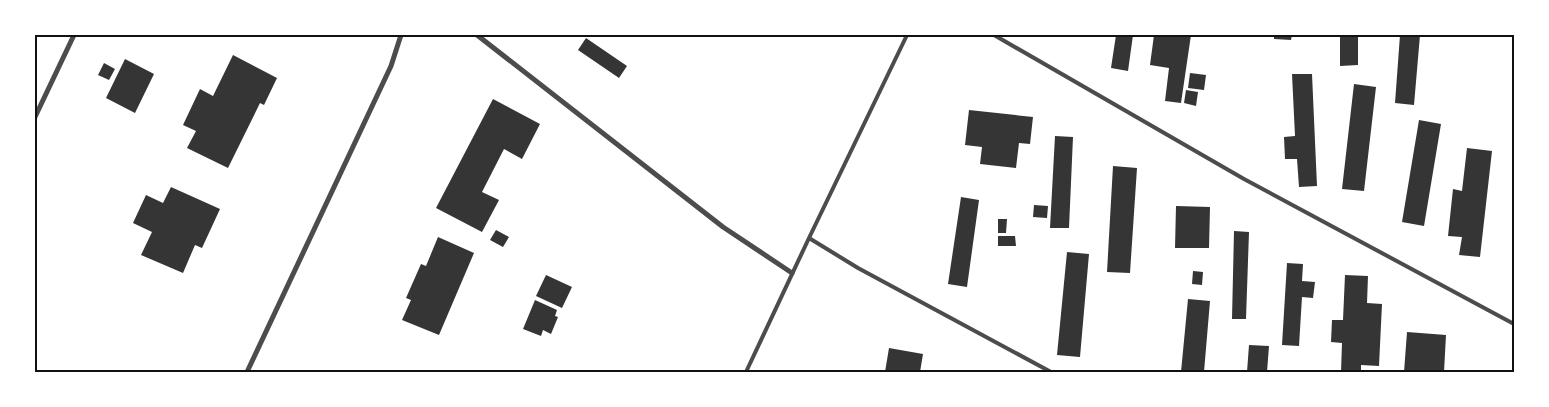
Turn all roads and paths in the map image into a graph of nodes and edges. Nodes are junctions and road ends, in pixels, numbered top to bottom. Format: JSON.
{"nodes":[{"id":1,"x":74,"y":35,"type":"edge"},
{"id":2,"x":400,"y":35,"type":"edge"},
{"id":3,"x":478,"y":35,"type":"edge"},
{"id":4,"x":907,"y":35,"type":"edge"},
{"id":5,"x":994,"y":35,"type":"edge"},
{"id":6,"x":35,"y":117,"type":"edge"},
{"id":7,"x":809,"y":238,"type":"junction"},
{"id":8,"x":792,"y":273,"type":"junction"},
{"id":9,"x":1514,"y":324,"type":"edge"},
{"id":10,"x":247,"y":372,"type":"edge"},
{"id":11,"x":746,"y":372,"type":"edge"},
{"id":12,"x":1050,"y":372,"type":"edge"}],
"edges":[{"from":1,"to":6,"type":"street"},
{"from":2,"to":10,"type":"street"},
{"from":3,"to":8,"type":"street"},
{"from":4,"to":7,"type":"lane"},
{"from":5,"to":9,"type":"lane"},
{"from":7,"to":8,"type":"lane"},
{"from":7,"to":12,"type":"lane"},
{"from":8,"to":11,"type":"lane"}]}
